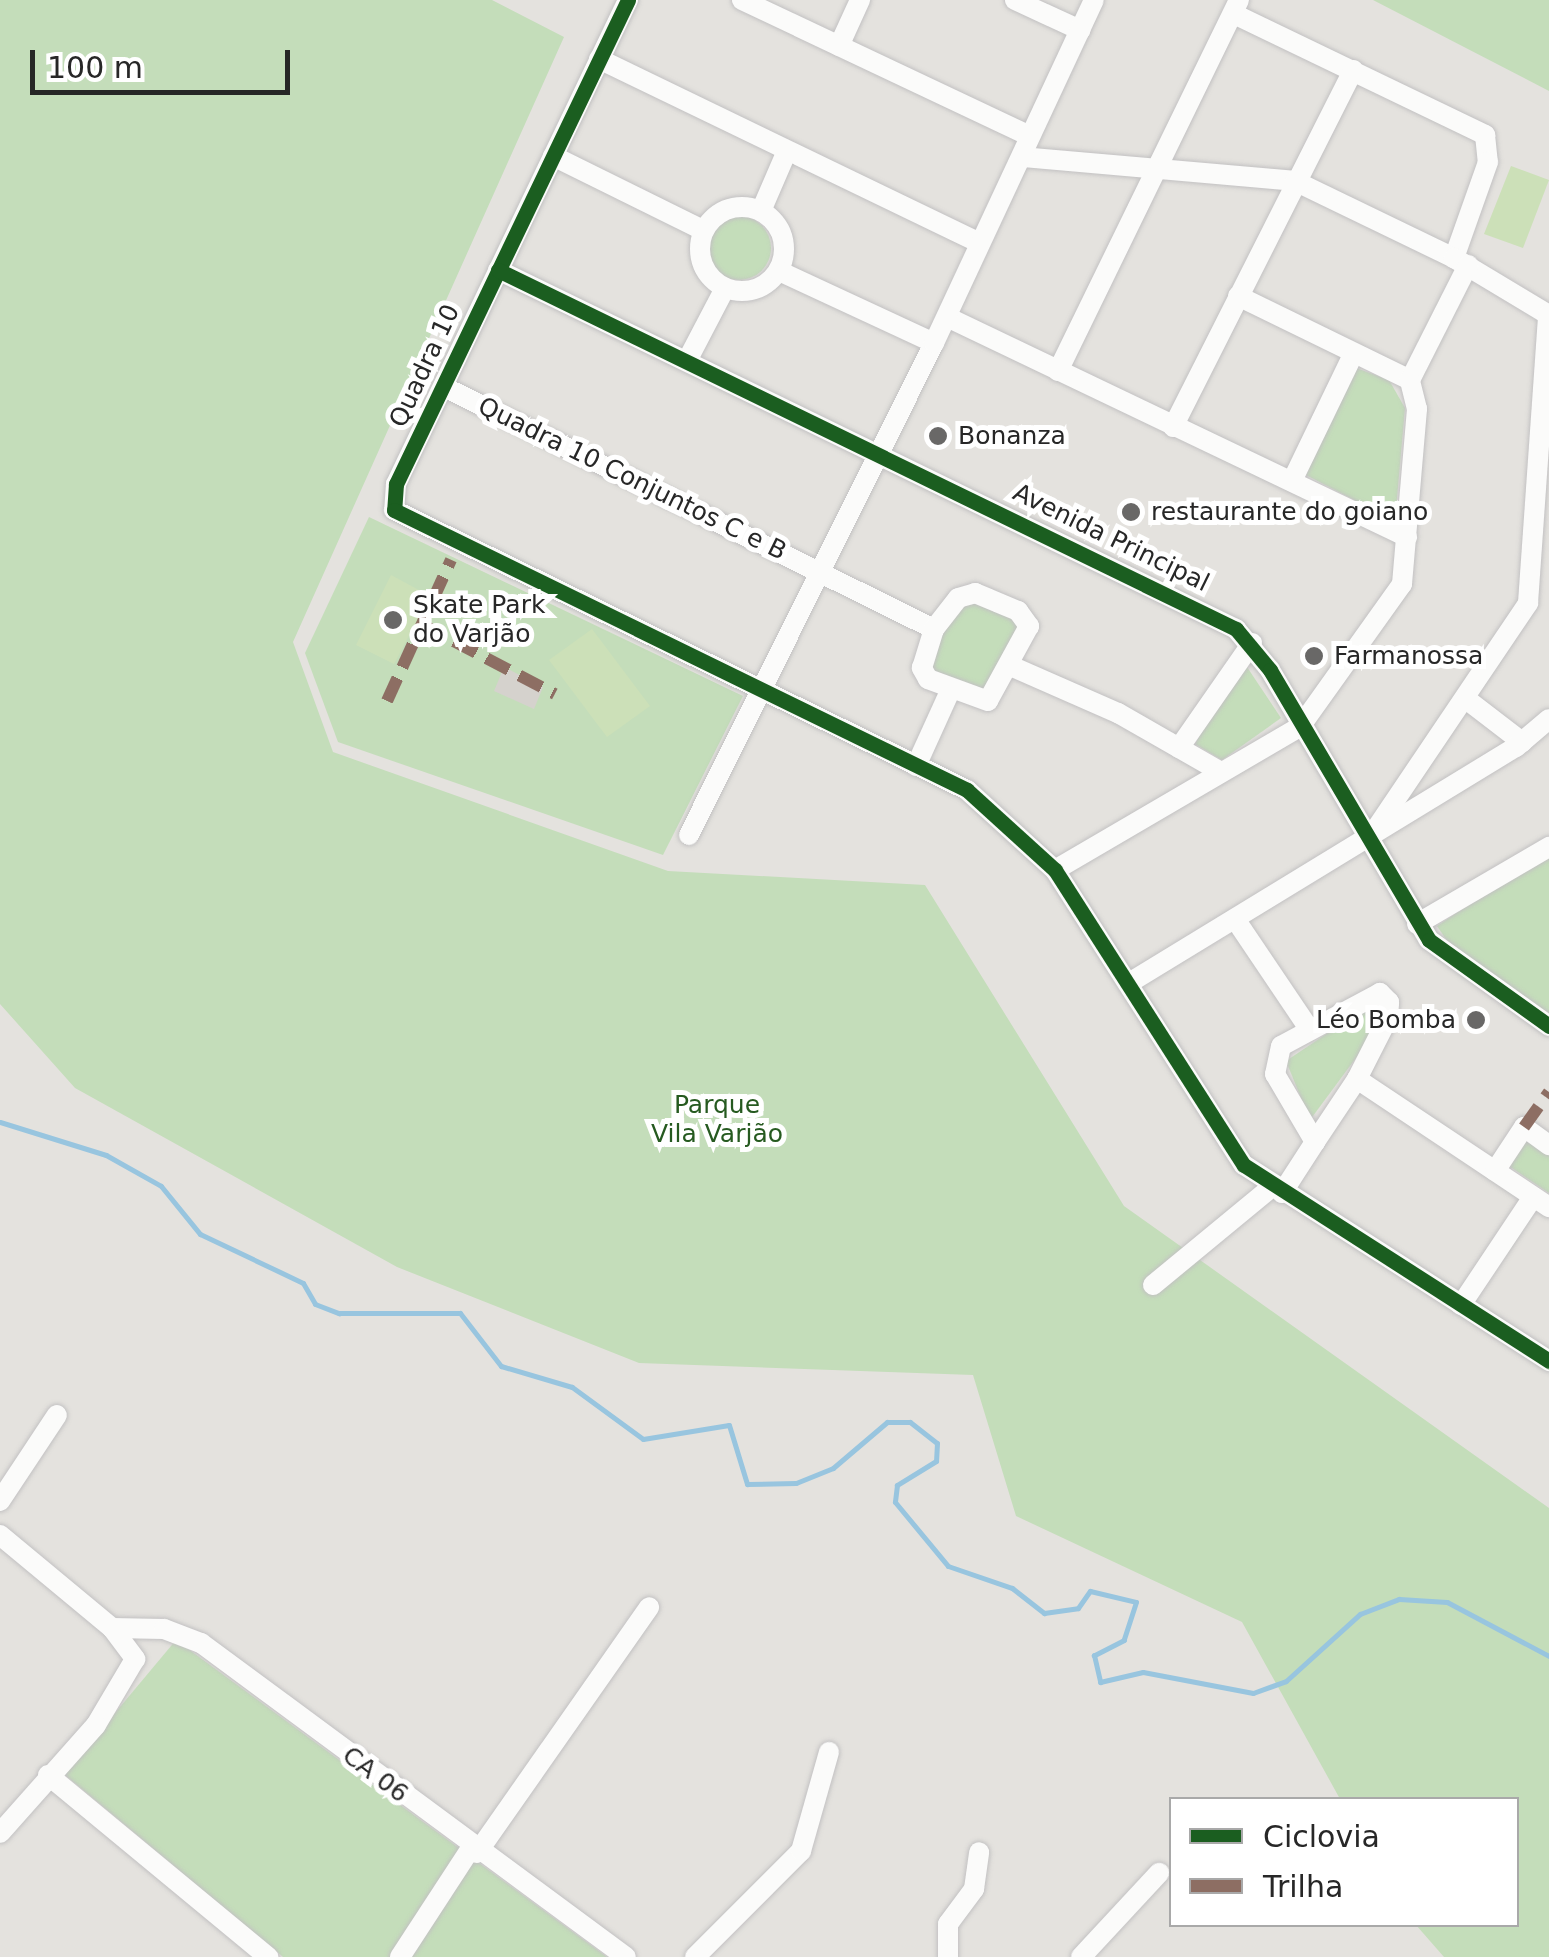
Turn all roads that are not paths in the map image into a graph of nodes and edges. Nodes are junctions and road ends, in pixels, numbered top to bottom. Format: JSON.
{"nodes":[{"id":1,"x":628,"y":0,"type":"edge"},
{"id":2,"x":742,"y":0,"type":"edge"},
{"id":3,"x":860,"y":0,"type":"edge"},
{"id":4,"x":1015,"y":0,"type":"edge"},
{"id":5,"x":1094,"y":0,"type":"edge"},
{"id":6,"x":1237,"y":7,"type":"edge"},
{"id":7,"x":1080,"y":30,"type":"junction"},
{"id":8,"x":839,"y":46,"type":"junction"},
{"id":9,"x":599,"y":59,"type":"junction"},
{"id":10,"x":1353,"y":70,"type":"junction"},
{"id":11,"x":1030,"y":136,"type":"junction"},
{"id":12,"x":787,"y":150,"type":"junction"},
{"id":13,"x":553,"y":156,"type":"junction"},
{"id":14,"x":1022,"y":157,"type":"junction"},
{"id":15,"x":1156,"y":168,"type":"junction"},
{"id":16,"x":1295,"y":181,"type":"junction"},
{"id":17,"x":761,"y":210,"type":"junction"},
{"id":18,"x":703,"y":230,"type":"junction"},
{"id":19,"x":980,"y":243,"type":"junction"},
{"id":20,"x":1461,"y":262,"type":"junction"},
{"id":21,"x":498,"y":270,"type":"junction"},
{"id":22,"x":779,"y":271,"type":"junction"},
{"id":23,"x":724,"y":288,"type":"junction"},
{"id":24,"x":1238,"y":296,"type":"junction"},
{"id":25,"x":1549,"y":315,"type":"edge"},
{"id":26,"x":946,"y":317,"type":"junction"},
{"id":27,"x":934,"y":342,"type":"junction"},
{"id":28,"x":1353,"y":355,"type":"junction"},
{"id":29,"x":689,"y":357,"type":"junction"},
{"id":30,"x":1058,"y":371,"type":"junction"},
{"id":31,"x":1410,"y":380,"type":"junction"},
{"id":32,"x":444,"y":387,"type":"junction"},
{"id":33,"x":1174,"y":426,"type":"junction"},
{"id":34,"x":878,"y":450,"type":"junction"},
{"id":35,"x":1292,"y":481,"type":"junction"},
{"id":36,"x":1407,"y":537,"type":"junction"},
{"id":37,"x":820,"y":571,"type":"junction"},
{"id":38,"x":934,"y":629,"type":"junction"},
{"id":39,"x":1252,"y":643,"type":"junction"},
{"id":40,"x":1013,"y":667,"type":"junction"},
{"id":41,"x":761,"y":689,"type":"junction"},
{"id":42,"x":951,"y":690,"type":"junction"},
{"id":43,"x":1466,"y":699,"type":"junction"},
{"id":44,"x":1549,"y":719,"type":"edge"},
{"id":45,"x":1300,"y":727,"type":"junction"},
{"id":46,"x":1522,"y":742,"type":"junction"},
{"id":47,"x":1179,"y":748,"type":"junction"},
{"id":48,"x":916,"y":766,"type":"junction"},
{"id":49,"x":1220,"y":772,"type":"junction"},
{"id":50,"x":690,"y":835,"type":"dead end"},
{"id":51,"x":1368,"y":839,"type":"junction"},
{"id":52,"x":1549,"y":847,"type":"edge"},
{"id":53,"x":1055,"y":870,"type":"junction"},
{"id":54,"x":1235,"y":919,"type":"junction"},
{"id":55,"x":1417,"y":924,"type":"junction"},
{"id":56,"x":1129,"y":983,"type":"junction"},
{"id":57,"x":1549,"y":1026,"type":"edge"},
{"id":58,"x":1310,"y":1030,"type":"junction"},
{"id":59,"x":1357,"y":1079,"type":"junction"},
{"id":60,"x":1315,"y":1142,"type":"junction"},
{"id":61,"x":1549,"y":1145,"type":"edge"},
{"id":62,"x":1496,"y":1171,"type":"junction"},
{"id":63,"x":1281,"y":1192,"type":"junction"},
{"id":64,"x":1541,"y":1202,"type":"edge"},
{"id":65,"x":1153,"y":1285,"type":"dead end"},
{"id":66,"x":1461,"y":1305,"type":"junction"},
{"id":67,"x":1549,"y":1361,"type":"edge"},
{"id":68,"x":57,"y":1415,"type":"dead end"},
{"id":69,"x":0,"y":1501,"type":"edge"},
{"id":70,"x":0,"y":1534,"type":"edge"},
{"id":71,"x":649,"y":1608,"type":"dead end"},
{"id":72,"x":112,"y":1628,"type":"junction"},
{"id":73,"x":829,"y":1752,"type":"dead end"},
{"id":74,"x":48,"y":1775,"type":"junction"},
{"id":75,"x":0,"y":1832,"type":"edge"},
{"id":76,"x":474,"y":1850,"type":"junction"},
{"id":77,"x":979,"y":1852,"type":"dead end"},
{"id":78,"x":1158,"y":1873,"type":"dead end"},
{"id":79,"x":268,"y":1957,"type":"edge"},
{"id":80,"x":400,"y":1957,"type":"edge"},
{"id":81,"x":626,"y":1957,"type":"edge"},
{"id":82,"x":694,"y":1957,"type":"edge"},
{"id":83,"x":948,"y":1957,"type":"edge"},
{"id":84,"x":1080,"y":1957,"type":"edge"}],
"edges":[{"from":1,"to":9,"type":"street","name":"Quadra 10"},
{"from":2,"to":8,"type":"street"},
{"from":3,"to":8,"type":"street"},
{"from":4,"to":7,"type":"street"},
{"from":5,"to":7,"type":"street"},
{"from":6,"to":10,"type":"street"},
{"from":6,"to":15,"type":"street"},
{"from":7,"to":11,"type":"street"},
{"from":8,"to":11,"type":"street"},
{"from":9,"to":12,"type":"street"},
{"from":9,"to":13,"type":"street","name":"Quadra 10"},
{"from":10,"to":16,"type":"street"},
{"from":10,"to":20,"type":"street"},
{"from":11,"to":14,"type":"street"},
{"from":12,"to":17,"type":"street"},
{"from":12,"to":19,"type":"street"},
{"from":13,"to":18,"type":"street"},
{"from":13,"to":21,"type":"street","name":"Quadra 10"},
{"from":14,"to":15,"type":"street"},
{"from":14,"to":19,"type":"street"},
{"from":15,"to":16,"type":"street"},
{"from":15,"to":30,"type":"street"},
{"from":16,"to":20,"type":"street"},
{"from":16,"to":24,"type":"street"},
{"from":17,"to":18,"type":"street"},
{"from":17,"to":22,"type":"street"},
{"from":18,"to":23,"type":"street"},
{"from":19,"to":26,"type":"street"},
{"from":20,"to":25,"type":"street"},
{"from":20,"to":31,"type":"street"},
{"from":21,"to":29,"type":"street","name":"Avenida Principal"},
{"from":21,"to":32,"type":"street","name":"Quadra 10"},
{"from":22,"to":23,"type":"street"},
{"from":22,"to":27,"type":"street"},
{"from":23,"to":29,"type":"street"},
{"from":24,"to":28,"type":"street"},
{"from":24,"to":33,"type":"street"},
{"from":25,"to":43,"type":"street"},
{"from":26,"to":27,"type":"street"},
{"from":26,"to":30,"type":"street"},
{"from":27,"to":34,"type":"street"},
{"from":28,"to":31,"type":"street"},
{"from":28,"to":35,"type":"street"},
{"from":29,"to":34,"type":"street","name":"Avenida Principal"},
{"from":30,"to":33,"type":"street"},
{"from":31,"to":36,"type":"street"},
{"from":32,"to":37,"type":"street","name":"Quadra 10 Conjuntos C e B"},
{"from":32,"to":41,"type":"street","name":"Quadra 10"},
{"from":33,"to":35,"type":"street"},
{"from":34,"to":37,"type":"street"},
{"from":34,"to":39,"type":"street","name":"Avenida Principal"},
{"from":35,"to":36,"type":"street"},
{"from":36,"to":45,"type":"street"},
{"from":37,"to":38,"type":"street","name":"Quadra 10 Conjuntos C e B"},
{"from":37,"to":41,"type":"street"},
{"from":38,"to":40,"type":"street"},
{"from":38,"to":42,"type":"street"},
{"from":39,"to":45,"type":"street"},
{"from":39,"to":47,"type":"street"},
{"from":40,"to":42,"type":"street"},
{"from":40,"to":47,"type":"street"},
{"from":41,"to":48,"type":"street"},
{"from":41,"to":50,"type":"street"},
{"from":42,"to":48,"type":"street"},
{"from":43,"to":46,"type":"street"},
{"from":43,"to":51,"type":"street"},
{"from":44,"to":46,"type":"street"},
{"from":45,"to":49,"type":"street"},
{"from":45,"to":51,"type":"street"},
{"from":46,"to":51,"type":"street"},
{"from":47,"to":49,"type":"street"},
{"from":48,"to":53,"type":"street"},
{"from":49,"to":53,"type":"street"},
{"from":51,"to":54,"type":"street"},
{"from":51,"to":55,"type":"street"},
{"from":52,"to":55,"type":"street"},
{"from":53,"to":56,"type":"street"},
{"from":54,"to":56,"type":"street"},
{"from":54,"to":58,"type":"street"},
{"from":55,"to":57,"type":"street"},
{"from":56,"to":63,"type":"street"},
{"from":58,"to":59,"type":"street"},
{"from":58,"to":60,"type":"street"},
{"from":59,"to":60,"type":"street"},
{"from":59,"to":62,"type":"street"},
{"from":60,"to":63,"type":"street"},
{"from":61,"to":62,"type":"street"},
{"from":62,"to":64,"type":"street"},
{"from":63,"to":65,"type":"street"},
{"from":63,"to":66,"type":"street"},
{"from":64,"to":66,"type":"street"},
{"from":66,"to":67,"type":"street"},
{"from":68,"to":69,"type":"street"},
{"from":70,"to":72,"type":"street"},
{"from":71,"to":76,"type":"street"},
{"from":72,"to":74,"type":"street"},
{"from":72,"to":76,"type":"street","name":"CA 06"},
{"from":73,"to":82,"type":"street"},
{"from":74,"to":75,"type":"street"},
{"from":74,"to":79,"type":"street"},
{"from":76,"to":80,"type":"street"},
{"from":76,"to":81,"type":"street","name":"CA 06"},
{"from":77,"to":83,"type":"street"},
{"from":78,"to":84,"type":"street"}]}
